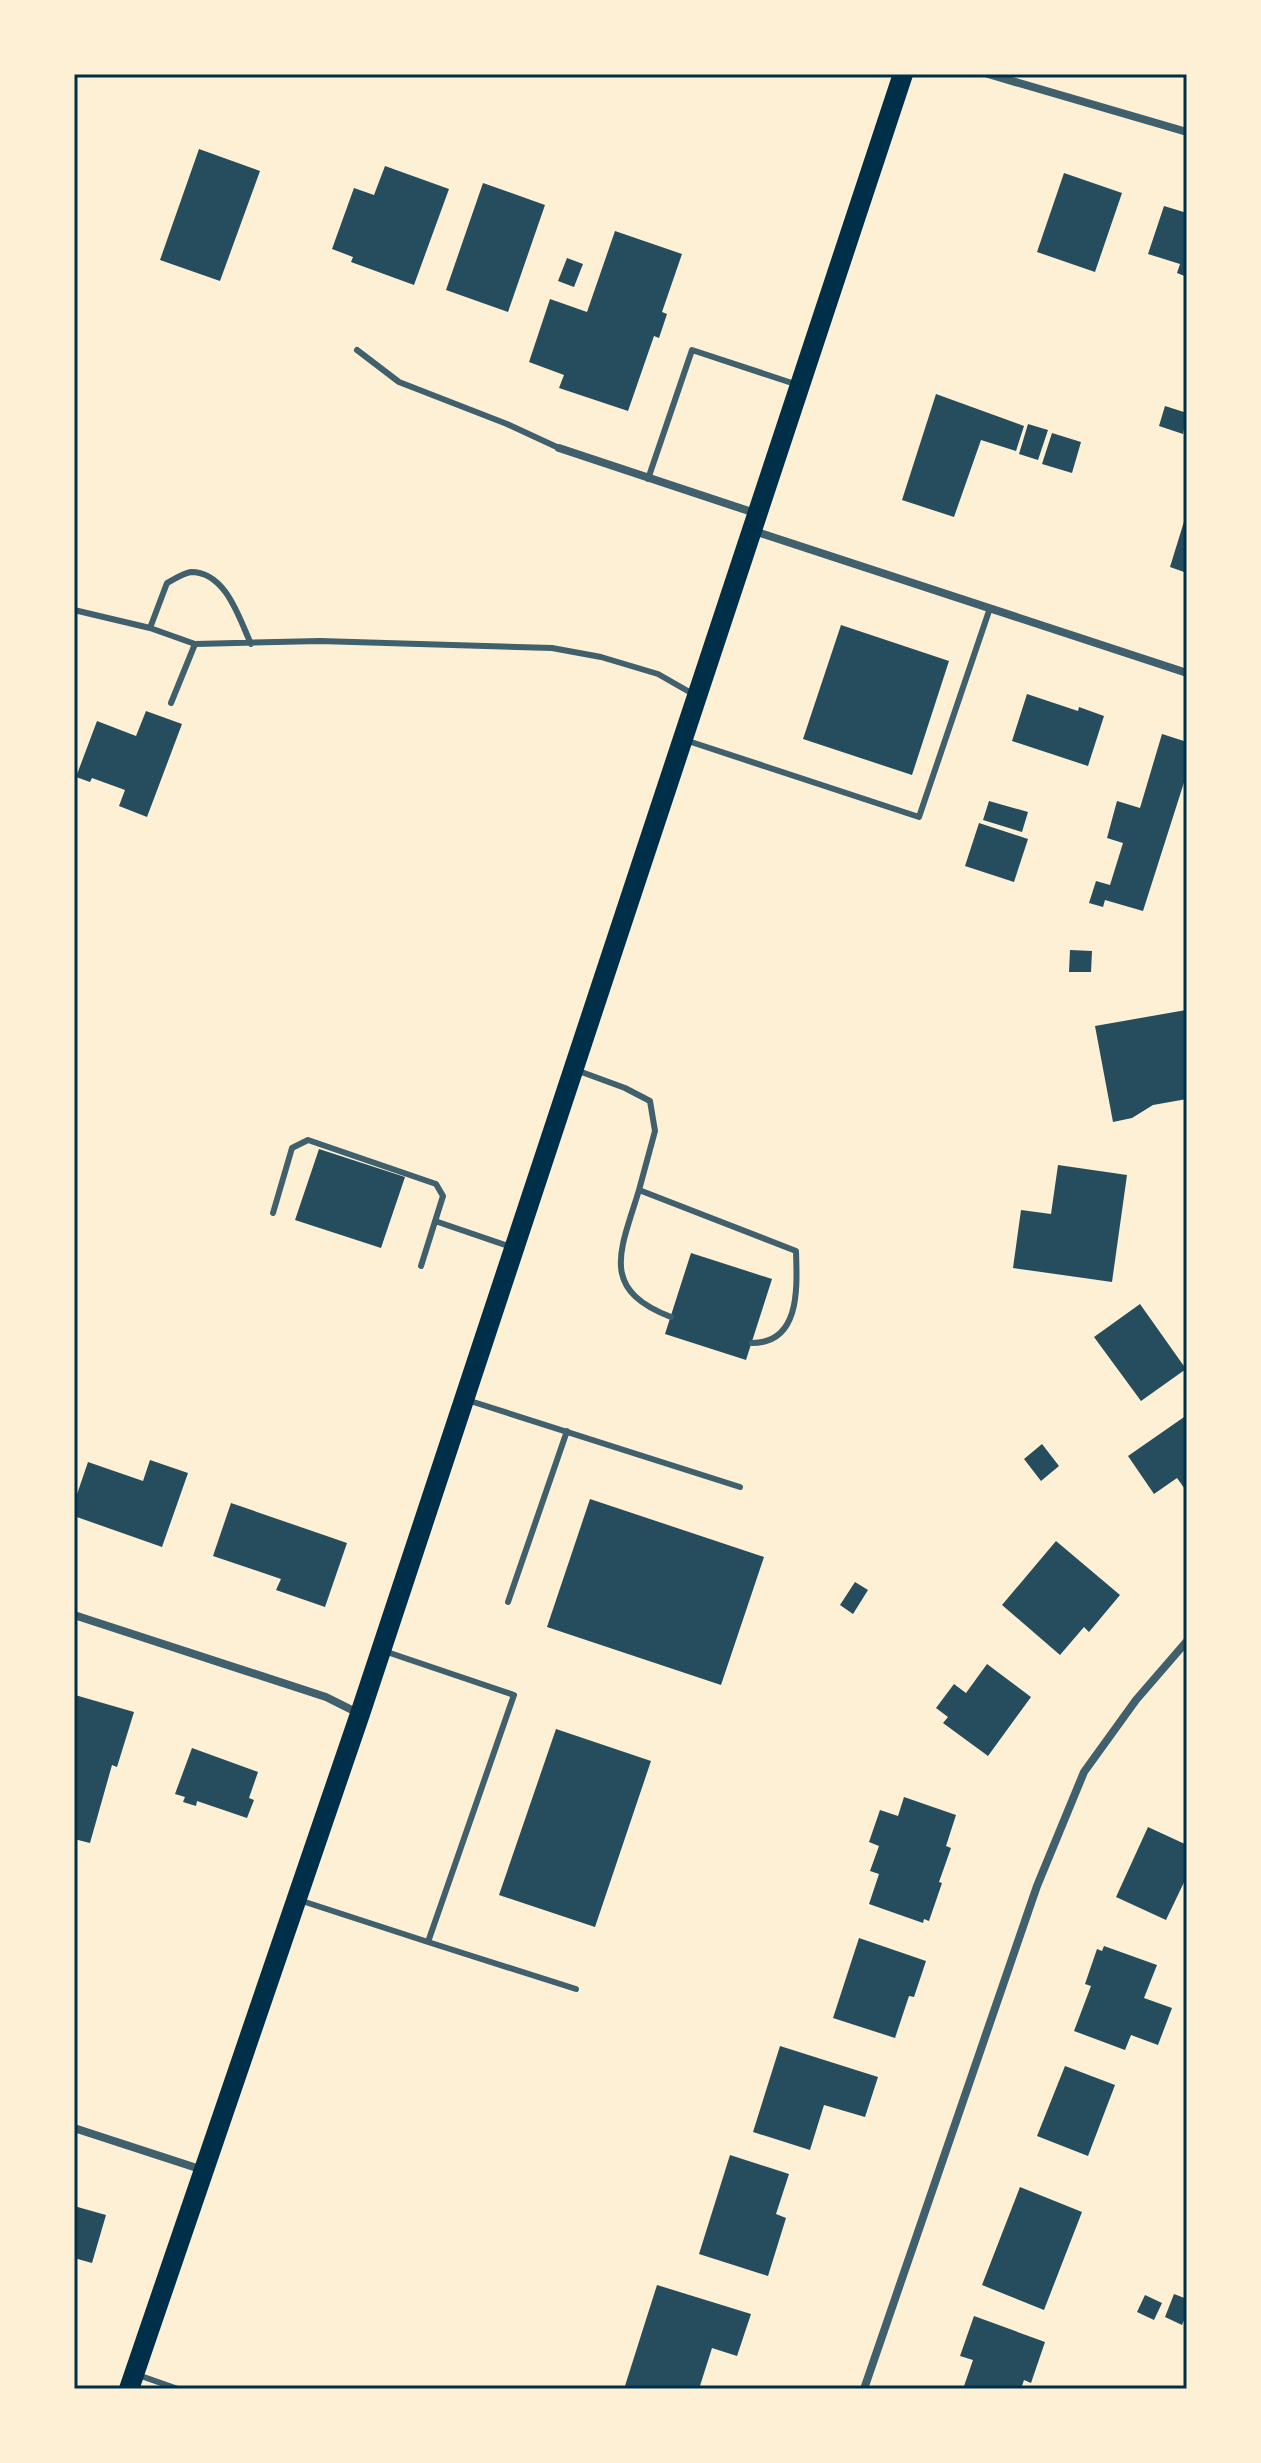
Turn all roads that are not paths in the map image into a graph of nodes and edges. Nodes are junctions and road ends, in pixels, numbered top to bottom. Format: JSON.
{"nodes":[{"id":1,"x":903,"y":74,"type":"edge"},
{"id":2,"x":988,"y":74,"type":"edge"},
{"id":3,"x":1187,"y":132,"type":"edge"},
{"id":4,"x":357,"y":350,"type":"dead end"},
{"id":5,"x":799,"y":385,"type":"junction"},
{"id":6,"x":559,"y":448,"type":"joint"},
{"id":7,"x":648,"y":479,"type":"junction"},
{"id":8,"x":753,"y":522,"type":"junction"},
{"id":9,"x":990,"y":608,"type":"junction"},
{"id":10,"x":74,"y":610,"type":"edge"},
{"id":11,"x":150,"y":628,"type":"junction"},
{"id":12,"x":195,"y":644,"type":"junction"},
{"id":13,"x":251,"y":644,"type":"junction"},
{"id":14,"x":1187,"y":673,"type":"edge"},
{"id":15,"x":696,"y":695,"type":"junction"},
{"id":16,"x":171,"y":703,"type":"dead end"},
{"id":17,"x":682,"y":739,"type":"junction"},
{"id":18,"x":573,"y":1069,"type":"junction"},
{"id":19,"x":639,"y":1190,"type":"junction"},
{"id":20,"x":273,"y":1213,"type":"dead end"},
{"id":21,"x":435,"y":1221,"type":"junction"},
{"id":22,"x":513,"y":1248,"type":"junction"},
{"id":23,"x":421,"y":1266,"type":"dead end"},
{"id":24,"x":671,"y":1317,"type":"dead end"},
{"id":25,"x":752,"y":1343,"type":"dead end"},
{"id":26,"x":464,"y":1399,"type":"junction"},
{"id":27,"x":567,"y":1431,"type":"junction"},
{"id":28,"x":740,"y":1487,"type":"dead end"},
{"id":29,"x":508,"y":1602,"type":"dead end"},
{"id":30,"x":74,"y":1615,"type":"edge"},
{"id":31,"x":1187,"y":1641,"type":"edge"},
{"id":32,"x":381,"y":1650,"type":"junction"},
{"id":33,"x":360,"y":1714,"type":"junction"},
{"id":34,"x":297,"y":1900,"type":"junction"},
{"id":35,"x":428,"y":1942,"type":"junction"},
{"id":36,"x":576,"y":1989,"type":"dead end"},
{"id":37,"x":74,"y":2128,"type":"edge"},
{"id":38,"x":205,"y":2171,"type":"junction"},
{"id":39,"x":132,"y":2381,"type":"edge"},
{"id":40,"x":178,"y":2389,"type":"edge"},
{"id":41,"x":864,"y":2389,"type":"edge"}],
"edges":[{"from":1,"to":5,"type":"main road"},
{"from":2,"to":3,"type":"street"},
{"from":4,"to":6,"type":"lane"},
{"from":5,"to":7,"type":"lane"},
{"from":5,"to":8,"type":"main road"},
{"from":6,"to":7,"type":"street"},
{"from":7,"to":8,"type":"street"},
{"from":8,"to":9,"type":"street"},
{"from":8,"to":15,"type":"main road"},
{"from":9,"to":14,"type":"street"},
{"from":9,"to":17,"type":"lane"},
{"from":10,"to":11,"type":"lane"},
{"from":11,"to":12,"type":"lane"},
{"from":11,"to":13,"type":"lane"},
{"from":12,"to":13,"type":"lane"},
{"from":12,"to":16,"type":"lane"},
{"from":13,"to":15,"type":"lane"},
{"from":15,"to":17,"type":"main road"},
{"from":17,"to":18,"type":"main road"},
{"from":18,"to":19,"type":"lane"},
{"from":18,"to":22,"type":"main road"},
{"from":19,"to":24,"type":"lane"},
{"from":19,"to":25,"type":"lane"},
{"from":20,"to":21,"type":"lane"},
{"from":21,"to":22,"type":"lane"},
{"from":21,"to":23,"type":"lane"},
{"from":22,"to":26,"type":"main road"},
{"from":26,"to":27,"type":"lane"},
{"from":26,"to":32,"type":"main road"},
{"from":27,"to":28,"type":"lane"},
{"from":27,"to":29,"type":"lane"},
{"from":30,"to":33,"type":"street"},
{"from":31,"to":41,"type":"street"},
{"from":32,"to":33,"type":"main road"},
{"from":32,"to":35,"type":"lane"},
{"from":33,"to":34,"type":"main road"},
{"from":34,"to":35,"type":"lane"},
{"from":34,"to":38,"type":"main road"},
{"from":35,"to":36,"type":"lane"},
{"from":37,"to":38,"type":"street"},
{"from":38,"to":39,"type":"main road"},
{"from":39,"to":40,"type":"lane"}]}
